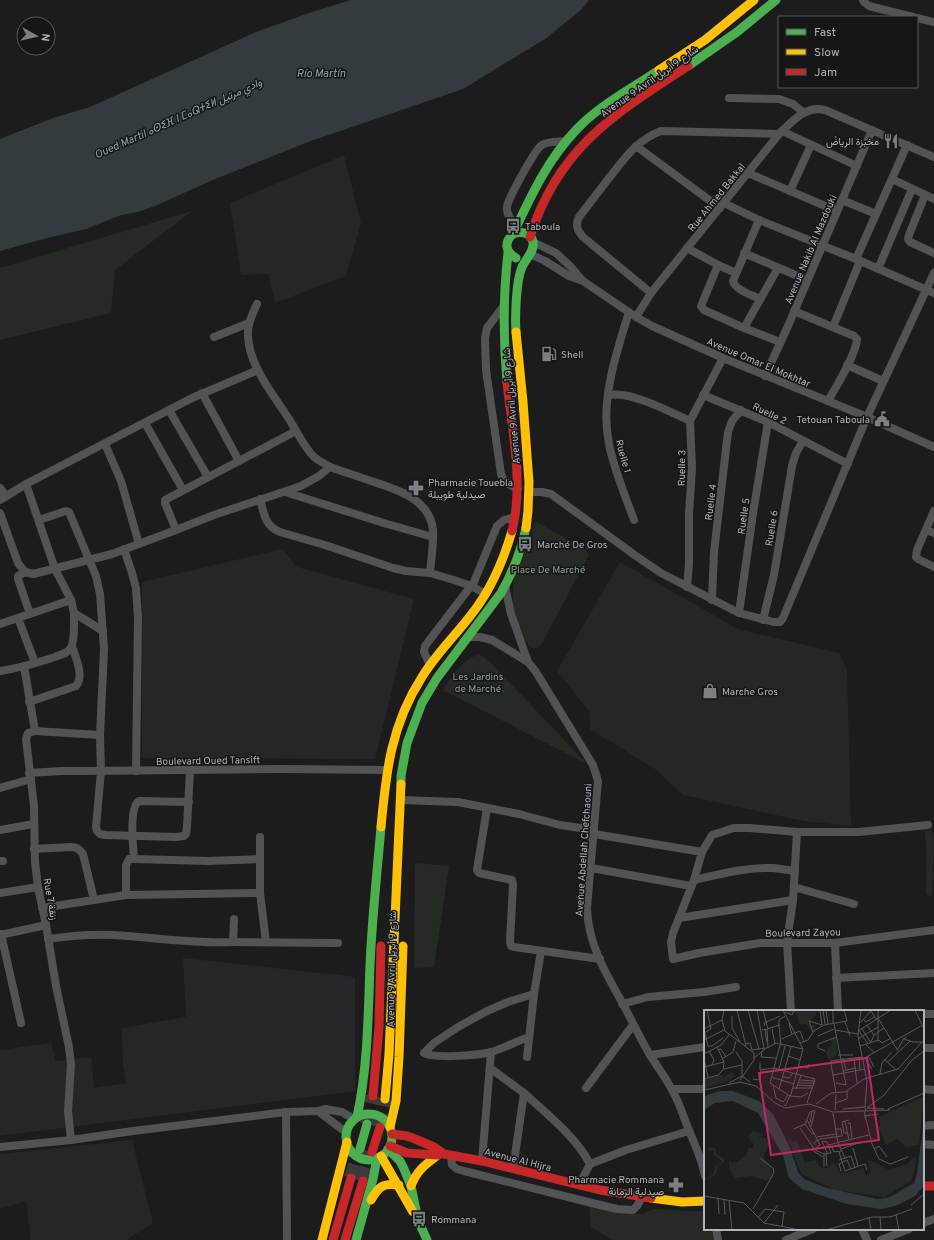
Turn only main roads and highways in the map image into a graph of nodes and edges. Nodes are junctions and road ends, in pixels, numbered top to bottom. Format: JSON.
{"nodes":[{"id":1,"x":754,"y":0,"type":"edge"},
{"id":2,"x":776,"y":0,"type":"edge"},
{"id":3,"x":515,"y":230,"type":"junction"},
{"id":4,"x":532,"y":239,"type":"junction"},
{"id":5,"x":508,"y":253,"type":"junction"},
{"id":6,"x":529,"y":255,"type":"junction"},
{"id":7,"x":399,"y":810,"type":"junction"},
{"id":8,"x":380,"y":831,"type":"junction"},
{"id":9,"x":373,"y":1096,"type":"tunnel mouth"},
{"id":10,"x":385,"y":1099,"type":"tunnel mouth"},
{"id":11,"x":355,"y":1118,"type":"junction"},
{"id":12,"x":367,"y":1124,"type":"tunnel mouth"},
{"id":13,"x":380,"y":1126,"type":"tunnel mouth"},
{"id":14,"x":391,"y":1130,"type":"junction"},
{"id":15,"x":347,"y":1137,"type":"junction"},
{"id":16,"x":389,"y":1147,"type":"junction"},
{"id":17,"x":360,"y":1149,"type":"tunnel mouth"},
{"id":18,"x":377,"y":1155,"type":"junction"},
{"id":19,"x":445,"y":1155,"type":"junction"},
{"id":20,"x":351,"y":1178,"type":"tunnel mouth"},
{"id":21,"x":364,"y":1181,"type":"tunnel mouth"},
{"id":22,"x":399,"y":1185,"type":"junction"},
{"id":23,"x":411,"y":1186,"type":"junction"},
{"id":24,"x":704,"y":1201,"type":"edge"},
{"id":25,"x":363,"y":1214,"type":"junction"},
{"id":26,"x":417,"y":1216,"type":"junction"},
{"id":27,"x":322,"y":1240,"type":"edge"},
{"id":28,"x":333,"y":1240,"type":"edge"},
{"id":29,"x":346,"y":1240,"type":"edge"},
{"id":30,"x":356,"y":1240,"type":"edge"},
{"id":31,"x":427,"y":1240,"type":"edge"}],
"edges":[{"from":1,"to":3,"type":"main road","name":"Avenue 9 Avril شارع 9 أبريل"},
{"from":2,"to":4,"type":"main road","name":"Avenue 9 Avril شارع 9 أبريل"},
{"from":3,"to":4,"type":"main road"},
{"from":3,"to":5,"type":"main road","name":"Avenue 9 Avril شارع 9 أبريل"},
{"from":4,"to":6,"type":"main road","name":"Avenue 9 Avril شارع 9 أبريل"},
{"from":5,"to":6,"type":"main road"},
{"from":5,"to":8,"type":"main road","name":"Avenue 9 Avril شارع 9 أبريل"},
{"from":6,"to":7,"type":"main road","name":"Avenue 9 Avril شارع 9 أبريل"},
{"from":7,"to":10,"type":"main road","name":"Avenue 9 Avril شارع 9 أبريل"},
{"from":7,"to":14,"type":"main road","name":"Avenue 9 Avril شارع 9 أبريل"},
{"from":8,"to":9,"type":"main road","name":"Avenue 9 Avril شارع 9 أبريل"},
{"from":8,"to":11,"type":"main road","name":"Avenue 9 Avril شارع 9 أبريل"},
{"from":11,"to":14,"type":"main road"},
{"from":11,"to":15,"type":"main road"},
{"from":12,"to":17,"type":"main road"},
{"from":13,"to":18,"type":"main road"},
{"from":14,"to":16,"type":"main road"},
{"from":14,"to":19,"type":"main road","name":"Avenue Al Hijra"},
{"from":15,"to":18,"type":"main road"},
{"from":15,"to":27,"type":"main road"},
{"from":16,"to":18,"type":"main road"},
{"from":16,"to":19,"type":"main road","name":"Avenue Al Hijra"},
{"from":16,"to":23,"type":"main road"},
{"from":18,"to":22,"type":"main road"},
{"from":18,"to":25,"type":"main road"},
{"from":19,"to":23,"type":"main road"},
{"from":19,"to":24,"type":"main road","name":"Avenue Al Hijra"},
{"from":20,"to":28,"type":"main road"},
{"from":21,"to":29,"type":"main road"},
{"from":22,"to":25,"type":"main road"},
{"from":22,"to":26,"type":"main road"},
{"from":23,"to":26,"type":"main road"},
{"from":25,"to":30,"type":"main road"},
{"from":26,"to":31,"type":"main road"}]}
